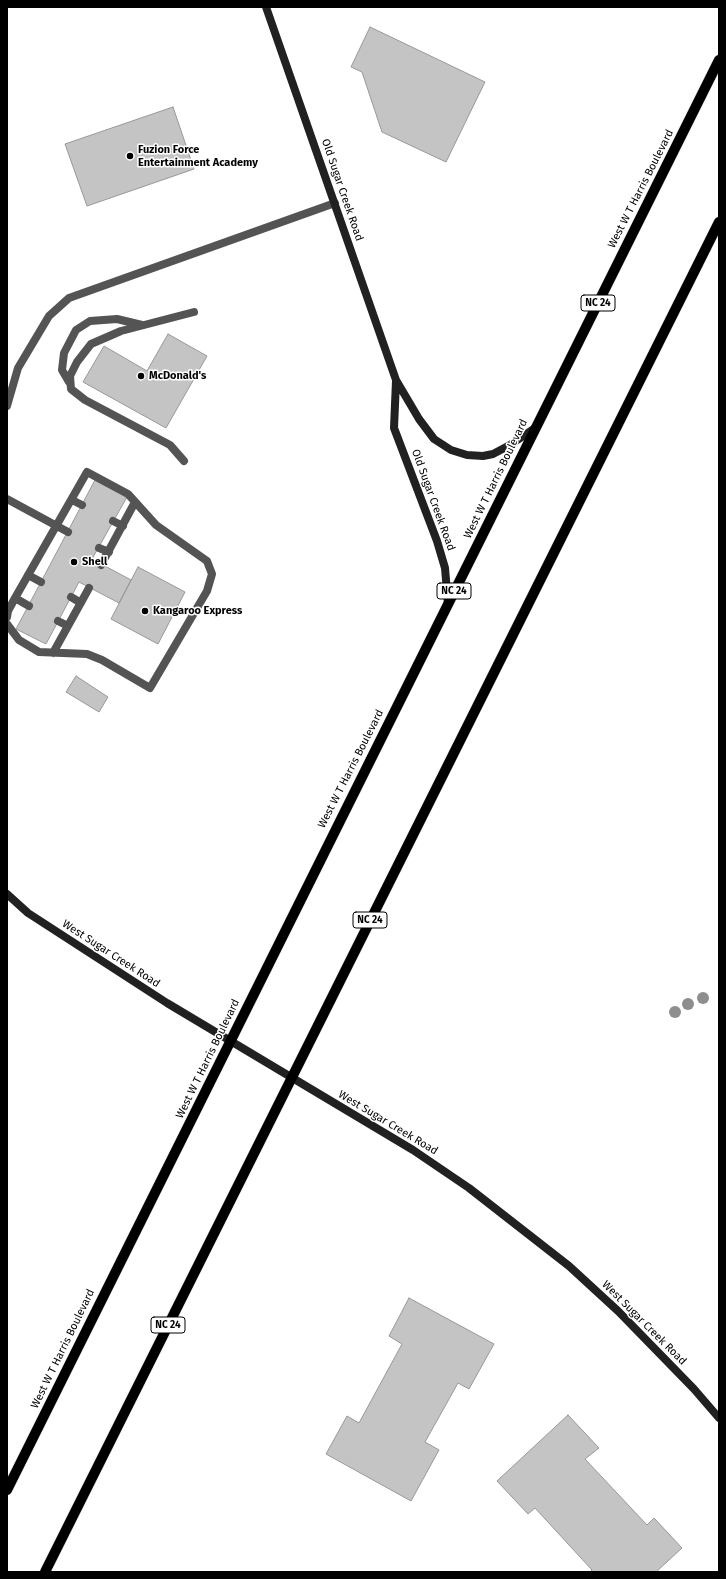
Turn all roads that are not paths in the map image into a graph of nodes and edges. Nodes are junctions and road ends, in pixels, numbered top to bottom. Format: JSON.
{"nodes":[{"id":1,"x":266,"y":7,"type":"edge"},
{"id":2,"x":719,"y":60,"type":"edge"},
{"id":3,"x":335,"y":203,"type":"junction"},
{"id":4,"x":719,"y":222,"type":"edge"},
{"id":5,"x":194,"y":312,"type":"dead end"},
{"id":6,"x":143,"y":325,"type":"junction"},
{"id":7,"x":396,"y":380,"type":"junction"},
{"id":8,"x":71,"y":386,"type":"junction"},
{"id":9,"x":7,"y":406,"type":"edge"},
{"id":10,"x":535,"y":428,"type":"junction"},
{"id":11,"x":184,"y":461,"type":"dead end"},
{"id":12,"x":7,"y":499,"type":"edge"},
{"id":13,"x":72,"y":500,"type":"junction"},
{"id":14,"x":135,"y":502,"type":"junction"},
{"id":15,"x":82,"y":505,"type":"dead end"},
{"id":16,"x":113,"y":521,"type":"dead end"},
{"id":17,"x":57,"y":526,"type":"junction"},
{"id":18,"x":123,"y":526,"type":"junction"},
{"id":19,"x":68,"y":532,"type":"dead end"},
{"id":20,"x":99,"y":548,"type":"dead end"},
{"id":21,"x":108,"y":552,"type":"junction"},
{"id":22,"x":101,"y":565,"type":"dead end"},
{"id":23,"x":28,"y":575,"type":"junction"},
{"id":24,"x":41,"y":582,"type":"dead end"},
{"id":25,"x":89,"y":588,"type":"dead end"},
{"id":26,"x":71,"y":597,"type":"dead end"},
{"id":27,"x":15,"y":598,"type":"junction"},
{"id":28,"x":81,"y":603,"type":"junction"},
{"id":29,"x":448,"y":604,"type":"junction"},
{"id":30,"x":29,"y":606,"type":"dead end"},
{"id":31,"x":7,"y":617,"type":"edge"},
{"id":32,"x":58,"y":621,"type":"dead end"},
{"id":33,"x":7,"y":624,"type":"edge"},
{"id":34,"x":68,"y":626,"type":"junction"},
{"id":35,"x":53,"y":653,"type":"junction"},
{"id":36,"x":7,"y":894,"type":"edge"},
{"id":37,"x":230,"y":1042,"type":"junction"},
{"id":38,"x":292,"y":1078,"type":"junction"},
{"id":39,"x":719,"y":1418,"type":"edge"},
{"id":40,"x":7,"y":1490,"type":"edge"},
{"id":41,"x":44,"y":1572,"type":"edge"}],
"edges":[{"from":1,"to":3,"type":"main road","name":"Old Sugar Creek Road"},
{"from":2,"to":10,"type":"main road","name":"West W T Harris Boulevard","number":"NC 24"},
{"from":3,"to":7,"type":"main road","name":"Old Sugar Creek Road"},
{"from":3,"to":9,"type":"lane"},
{"from":4,"to":38,"type":"main road","number":"NC 24"},
{"from":5,"to":6,"type":"lane"},
{"from":6,"to":8,"type":"lane"},
{"from":6,"to":8,"type":"lane"},
{"from":7,"to":10,"type":"main road","name":"Old Sugar Creek Road"},
{"from":7,"to":29,"type":"main road","name":"Old Sugar Creek Road"},
{"from":8,"to":11,"type":"lane"},
{"from":10,"to":29,"type":"main road","name":"West W T Harris Boulevard","number":"NC 24"},
{"from":12,"to":17,"type":"lane"},
{"from":13,"to":14,"type":"lane"},
{"from":13,"to":15,"type":"lane"},
{"from":13,"to":17,"type":"lane"},
{"from":14,"to":18,"type":"lane"},
{"from":14,"to":35,"type":"lane"},
{"from":16,"to":18,"type":"lane"},
{"from":17,"to":19,"type":"lane"},
{"from":17,"to":23,"type":"lane"},
{"from":18,"to":21,"type":"lane"},
{"from":20,"to":21,"type":"lane"},
{"from":21,"to":22,"type":"lane"},
{"from":23,"to":24,"type":"lane"},
{"from":23,"to":27,"type":"lane"},
{"from":25,"to":28,"type":"lane"},
{"from":26,"to":28,"type":"lane"},
{"from":27,"to":30,"type":"lane"},
{"from":27,"to":31,"type":"lane"},
{"from":28,"to":34,"type":"lane"},
{"from":29,"to":37,"type":"main road","name":"West W T Harris Boulevard","number":"NC 24"},
{"from":32,"to":34,"type":"lane"},
{"from":33,"to":35,"type":"lane"},
{"from":34,"to":35,"type":"lane"},
{"from":36,"to":37,"type":"main road","name":"West Sugar Creek Road"},
{"from":37,"to":38,"type":"main road","name":"West Sugar Creek Road"},
{"from":37,"to":40,"type":"main road","name":"West W T Harris Boulevard","number":"NC 24"},
{"from":38,"to":39,"type":"main road","name":"West Sugar Creek Road"},
{"from":38,"to":41,"type":"main road","number":"NC 24"}]}
